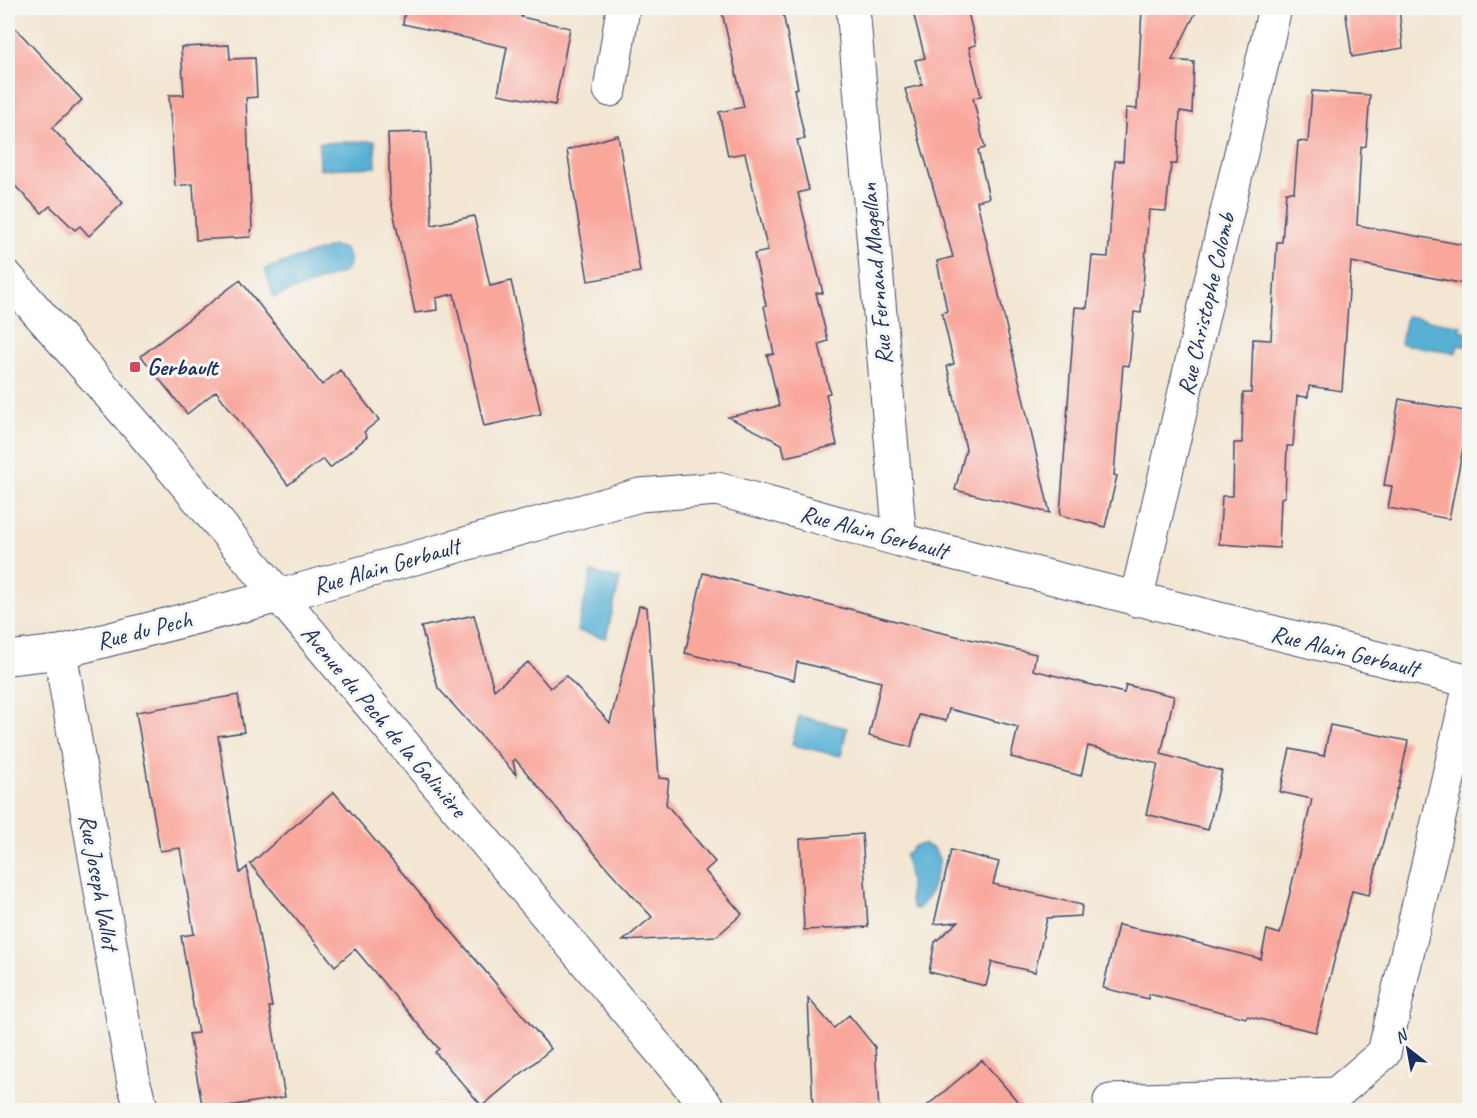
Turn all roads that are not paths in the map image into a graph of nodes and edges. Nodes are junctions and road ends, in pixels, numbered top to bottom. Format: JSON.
{"nodes":[{"id":1,"x":622,"y":8,"type":"edge"},
{"id":2,"x":853,"y":8,"type":"edge"},
{"id":3,"x":1275,"y":8,"type":"edge"},
{"id":4,"x":610,"y":90,"type":"dead end"},
{"id":5,"x":8,"y":278,"type":"edge"},
{"id":6,"x":900,"y":540,"type":"junction"},
{"id":7,"x":279,"y":596,"type":"junction"},
{"id":8,"x":1136,"y":600,"type":"junction"},
{"id":9,"x":60,"y":652,"type":"junction"},
{"id":10,"x":8,"y":658,"type":"edge"},
{"id":11,"x":1470,"y":683,"type":"edge"},
{"id":12,"x":1110,"y":1101,"type":"dead end"},
{"id":13,"x":142,"y":1110,"type":"edge"},
{"id":14,"x":710,"y":1110,"type":"edge"}],
"edges":[{"from":1,"to":4,"type":"street"},
{"from":2,"to":6,"type":"street","name":"Rue Fernand Magellan"},
{"from":3,"to":8,"type":"street","name":"Rue Christophe Colomb"},
{"from":5,"to":7,"type":"street","name":"Avenue du Pech de la Galinière"},
{"from":6,"to":7,"type":"street","name":"Rue Alain Gerbault"},
{"from":6,"to":8,"type":"street","name":"Rue Alain Gerbault"},
{"from":7,"to":9,"type":"street","name":"Rue du Pech"},
{"from":7,"to":14,"type":"street","name":"Avenue du Pech de la Galinière"},
{"from":8,"to":11,"type":"street","name":"Rue Alain Gerbault"},
{"from":9,"to":10,"type":"street","name":"Rue du Pech"},
{"from":9,"to":13,"type":"street","name":"Rue Joseph Vallot"},
{"from":11,"to":12,"type":"street"}]}
